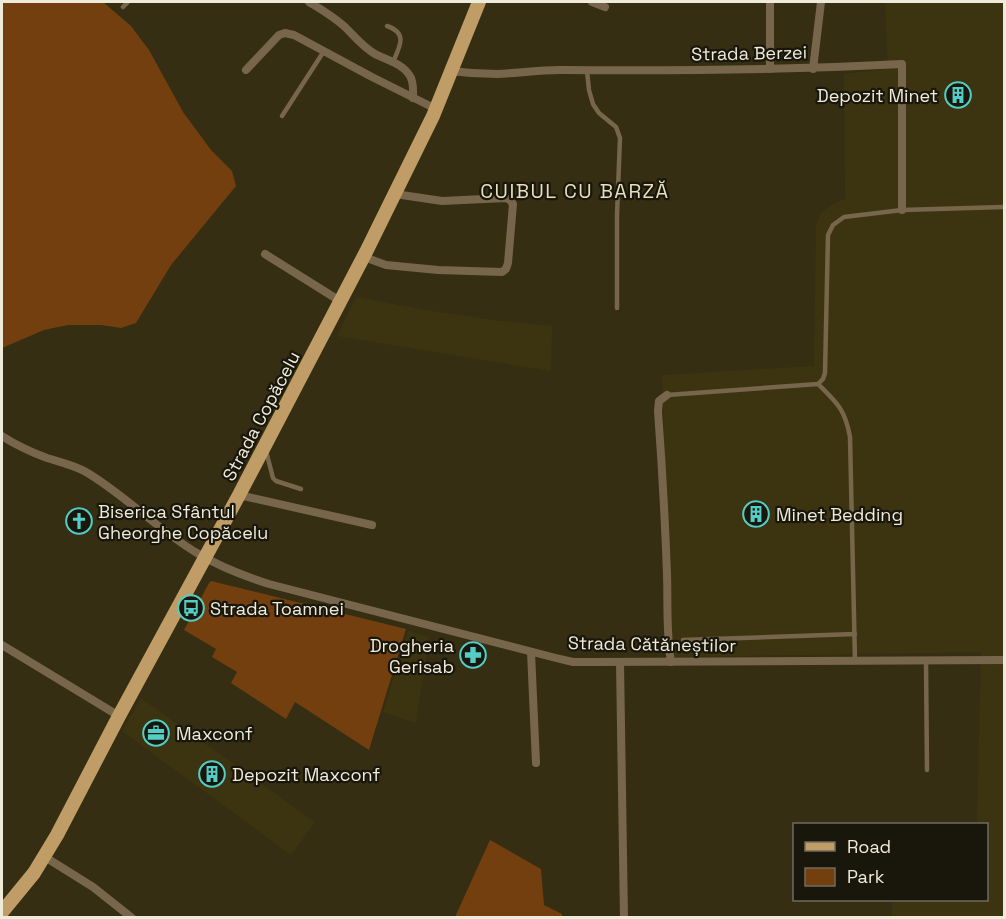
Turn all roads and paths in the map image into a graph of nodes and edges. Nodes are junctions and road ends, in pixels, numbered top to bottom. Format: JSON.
{"nodes":[{"id":1,"x":128,"y":2,"type":"edge"},
{"id":2,"x":309,"y":2,"type":"edge"},
{"id":3,"x":479,"y":2,"type":"edge"},
{"id":4,"x":592,"y":2,"type":"edge"},
{"id":5,"x":770,"y":2,"type":"edge"},
{"id":6,"x":821,"y":2,"type":"edge"},
{"id":7,"x":123,"y":7,"type":"dead end"},
{"id":8,"x":605,"y":8,"type":"dead end"},
{"id":9,"x":387,"y":26,"type":"dead end"},
{"id":10,"x":324,"y":51,"type":"junction"},
{"id":11,"x":393,"y":62,"type":"junction"},
{"id":12,"x":770,"y":69,"type":"junction"},
{"id":13,"x":813,"y":69,"type":"junction"},
{"id":14,"x":246,"y":70,"type":"dead end"},
{"id":15,"x":587,"y":70,"type":"junction"},
{"id":16,"x":451,"y":71,"type":"junction"},
{"id":17,"x":413,"y":98,"type":"junction"},
{"id":18,"x":435,"y":112,"type":"junction"},
{"id":19,"x":282,"y":116,"type":"dead end"},
{"id":20,"x":395,"y":194,"type":"junction"},
{"id":21,"x":1005,"y":207,"type":"edge"},
{"id":22,"x":902,"y":210,"type":"junction"},
{"id":23,"x":265,"y":254,"type":"dead end"},
{"id":24,"x":364,"y":257,"type":"junction"},
{"id":25,"x":340,"y":301,"type":"junction"},
{"id":26,"x":617,"y":308,"type":"dead end"},
{"id":27,"x":818,"y":384,"type":"junction"},
{"id":28,"x":667,"y":395,"type":"joint"},
{"id":29,"x":2,"y":436,"type":"edge"},
{"id":30,"x":265,"y":446,"type":"junction"},
{"id":31,"x":301,"y":489,"type":"dead end"},
{"id":32,"x":239,"y":495,"type":"junction"},
{"id":33,"x":372,"y":525,"type":"dead end"},
{"id":34,"x":206,"y":558,"type":"junction"},
{"id":35,"x":855,"y":634,"type":"junction"},
{"id":36,"x":683,"y":640,"type":"dead end"},
{"id":37,"x":2,"y":645,"type":"edge"},
{"id":38,"x":531,"y":652,"type":"junction"},
{"id":39,"x":1005,"y":660,"type":"edge"},
{"id":40,"x":855,"y":661,"type":"junction"},
{"id":41,"x":926,"y":661,"type":"junction"},
{"id":42,"x":620,"y":662,"type":"junction"},
{"id":43,"x":671,"y":662,"type":"junction"},
{"id":44,"x":119,"y":716,"type":"junction"},
{"id":45,"x":536,"y":763,"type":"dead end"},
{"id":46,"x":927,"y":770,"type":"dead end"},
{"id":47,"x":45,"y":856,"type":"junction"},
{"id":48,"x":2,"y":911,"type":"edge"},
{"id":49,"x":132,"y":918,"type":"edge"},
{"id":50,"x":624,"y":918,"type":"edge"}],
"edges":[{"from":1,"to":7,"type":"lane"},
{"from":2,"to":11,"type":"street"},
{"from":3,"to":16,"type":"main road","name":"Strada Copăcelu"},
{"from":4,"to":8,"type":"street"},
{"from":5,"to":12,"type":"street"},
{"from":6,"to":13,"type":"street"},
{"from":9,"to":11,"type":"lane"},
{"from":10,"to":14,"type":"street"},
{"from":10,"to":17,"type":"street"},
{"from":10,"to":19,"type":"lane"},
{"from":11,"to":17,"type":"street"},
{"from":12,"to":13,"type":"street","name":"Strada Berzei"},
{"from":12,"to":15,"type":"street","name":"Strada Berzei"},
{"from":13,"to":22,"type":"street","name":"Strada Berzei"},
{"from":15,"to":16,"type":"street","name":"Strada Berzei"},
{"from":15,"to":26,"type":"lane"},
{"from":16,"to":18,"type":"main road","name":"Strada Copăcelu"},
{"from":17,"to":18,"type":"street"},
{"from":18,"to":20,"type":"main road","name":"Strada Copăcelu"},
{"from":20,"to":24,"type":"main road","name":"Strada Copăcelu"},
{"from":20,"to":24,"type":"street"},
{"from":21,"to":22,"type":"lane"},
{"from":22,"to":27,"type":"lane"},
{"from":23,"to":25,"type":"street"},
{"from":24,"to":25,"type":"main road","name":"Strada Copăcelu"},
{"from":25,"to":30,"type":"main road","name":"Strada Copăcelu"},
{"from":27,"to":28,"type":"lane"},
{"from":27,"to":35,"type":"lane"},
{"from":28,"to":43,"type":"street"},
{"from":29,"to":34,"type":"street"},
{"from":30,"to":31,"type":"lane"},
{"from":30,"to":32,"type":"main road","name":"Strada Copăcelu"},
{"from":32,"to":33,"type":"street"},
{"from":32,"to":34,"type":"main road","name":"Strada Copăcelu"},
{"from":34,"to":38,"type":"street","name":"Strada Cătăneștilor"},
{"from":34,"to":44,"type":"main road","name":"Strada Copăcelu"},
{"from":35,"to":36,"type":"lane"},
{"from":35,"to":40,"type":"lane"},
{"from":37,"to":44,"type":"street"},
{"from":38,"to":42,"type":"street","name":"Strada Cătăneștilor"},
{"from":38,"to":45,"type":"street"},
{"from":39,"to":41,"type":"street","name":"Strada Cătăneștilor"},
{"from":40,"to":41,"type":"street","name":"Strada Cătăneștilor"},
{"from":40,"to":43,"type":"street","name":"Strada Cătăneștilor"},
{"from":41,"to":46,"type":"lane"},
{"from":42,"to":43,"type":"street","name":"Strada Cătăneștilor"},
{"from":42,"to":50,"type":"street"},
{"from":44,"to":47,"type":"main road","name":"Strada Copăcelu"},
{"from":47,"to":48,"type":"main road","name":"Strada Copăcelu"},
{"from":47,"to":49,"type":"street"}]}
